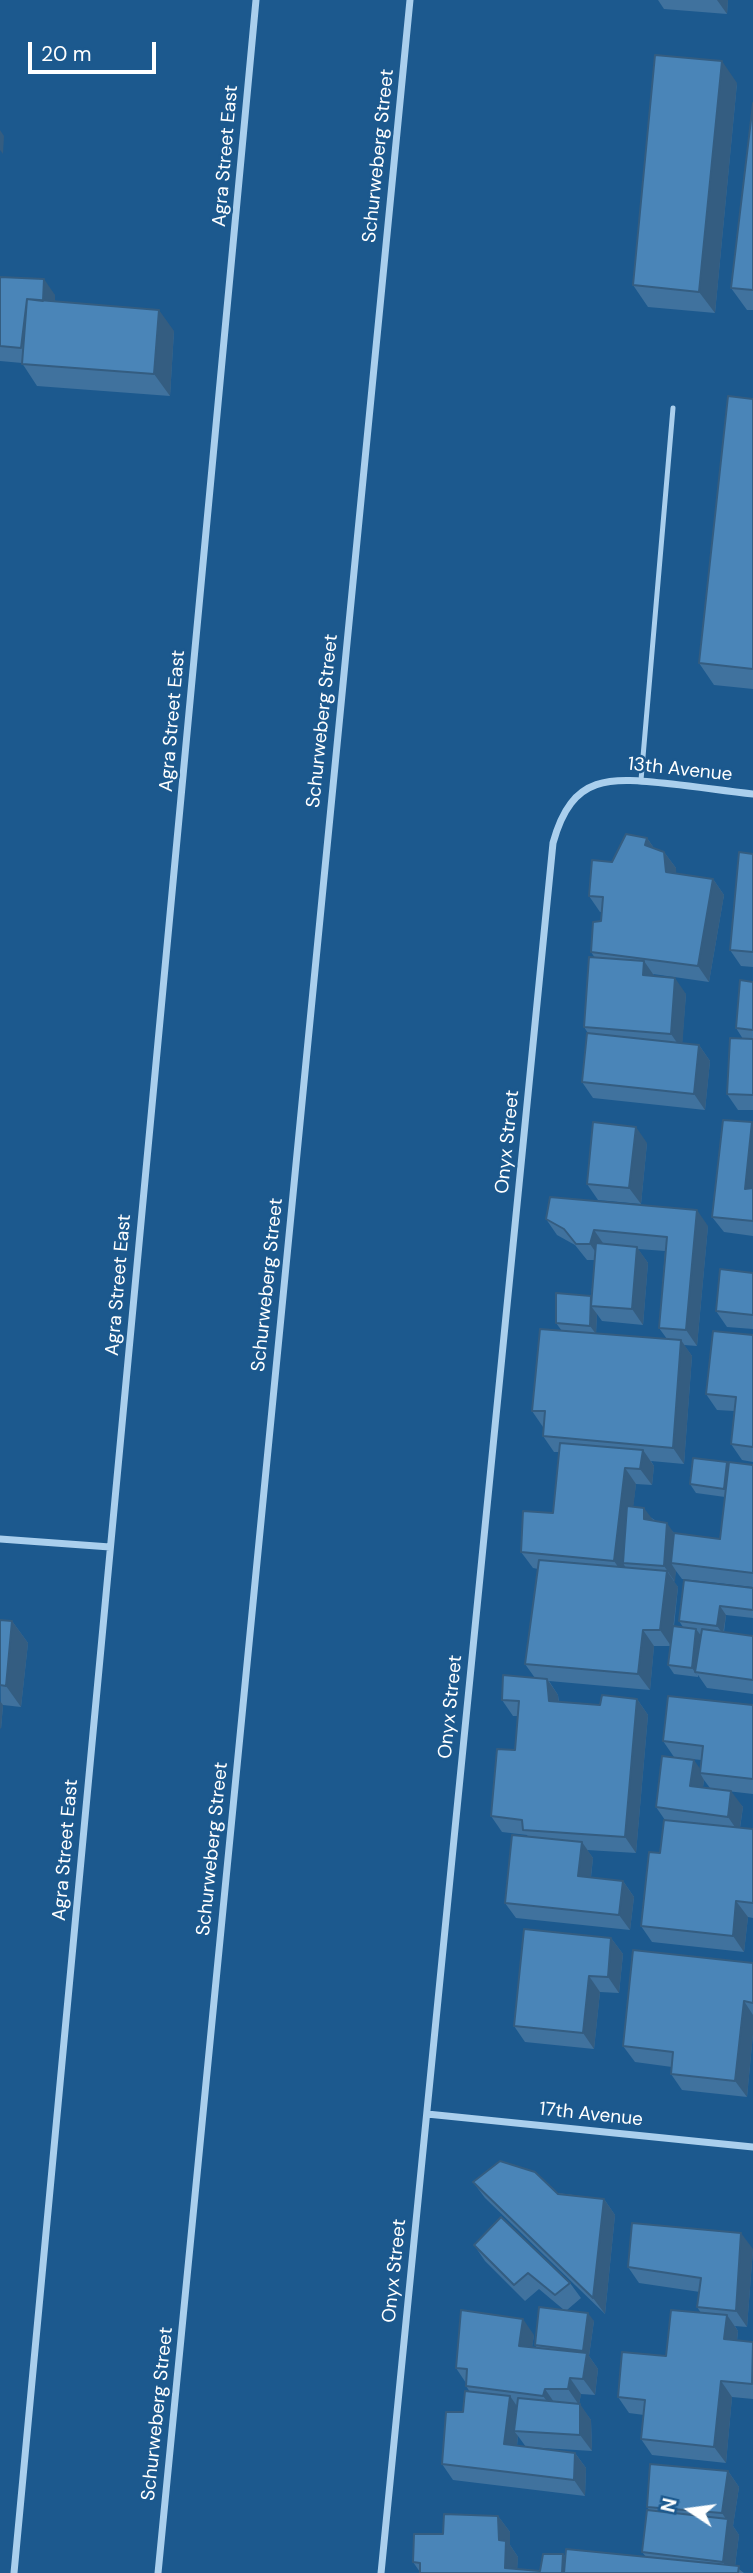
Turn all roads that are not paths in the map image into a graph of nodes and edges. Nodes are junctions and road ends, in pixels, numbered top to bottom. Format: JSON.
{"nodes":[{"id":1,"x":256,"y":0,"type":"edge"},
{"id":2,"x":410,"y":0,"type":"edge"},
{"id":3,"x":673,"y":408,"type":"dead end"},
{"id":4,"x":642,"y":780,"type":"junction"},
{"id":5,"x":753,"y":794,"type":"edge"},
{"id":6,"x":553,"y":843,"type":"joint"},
{"id":7,"x":0,"y":1539,"type":"edge"},
{"id":8,"x":110,"y":1548,"type":"junction"},
{"id":9,"x":427,"y":2114,"type":"junction"},
{"id":10,"x":753,"y":2147,"type":"edge"},
{"id":11,"x":14,"y":2573,"type":"edge"},
{"id":12,"x":158,"y":2573,"type":"edge"},
{"id":13,"x":381,"y":2573,"type":"edge"}],
"edges":[{"from":1,"to":8,"type":"street","name":"Agra Street East"},
{"from":2,"to":12,"type":"street","name":"Schurweberg Street"},
{"from":3,"to":4,"type":"lane"},
{"from":4,"to":5,"type":"street","name":"13th Avenue"},
{"from":4,"to":6,"type":"street","name":"13th Avenue"},
{"from":6,"to":9,"type":"street","name":"Onyx Street"},
{"from":7,"to":8,"type":"street"},
{"from":8,"to":11,"type":"street","name":"Agra Street East"},
{"from":9,"to":10,"type":"street","name":"17th Avenue"},
{"from":9,"to":13,"type":"street","name":"Onyx Street"}]}
